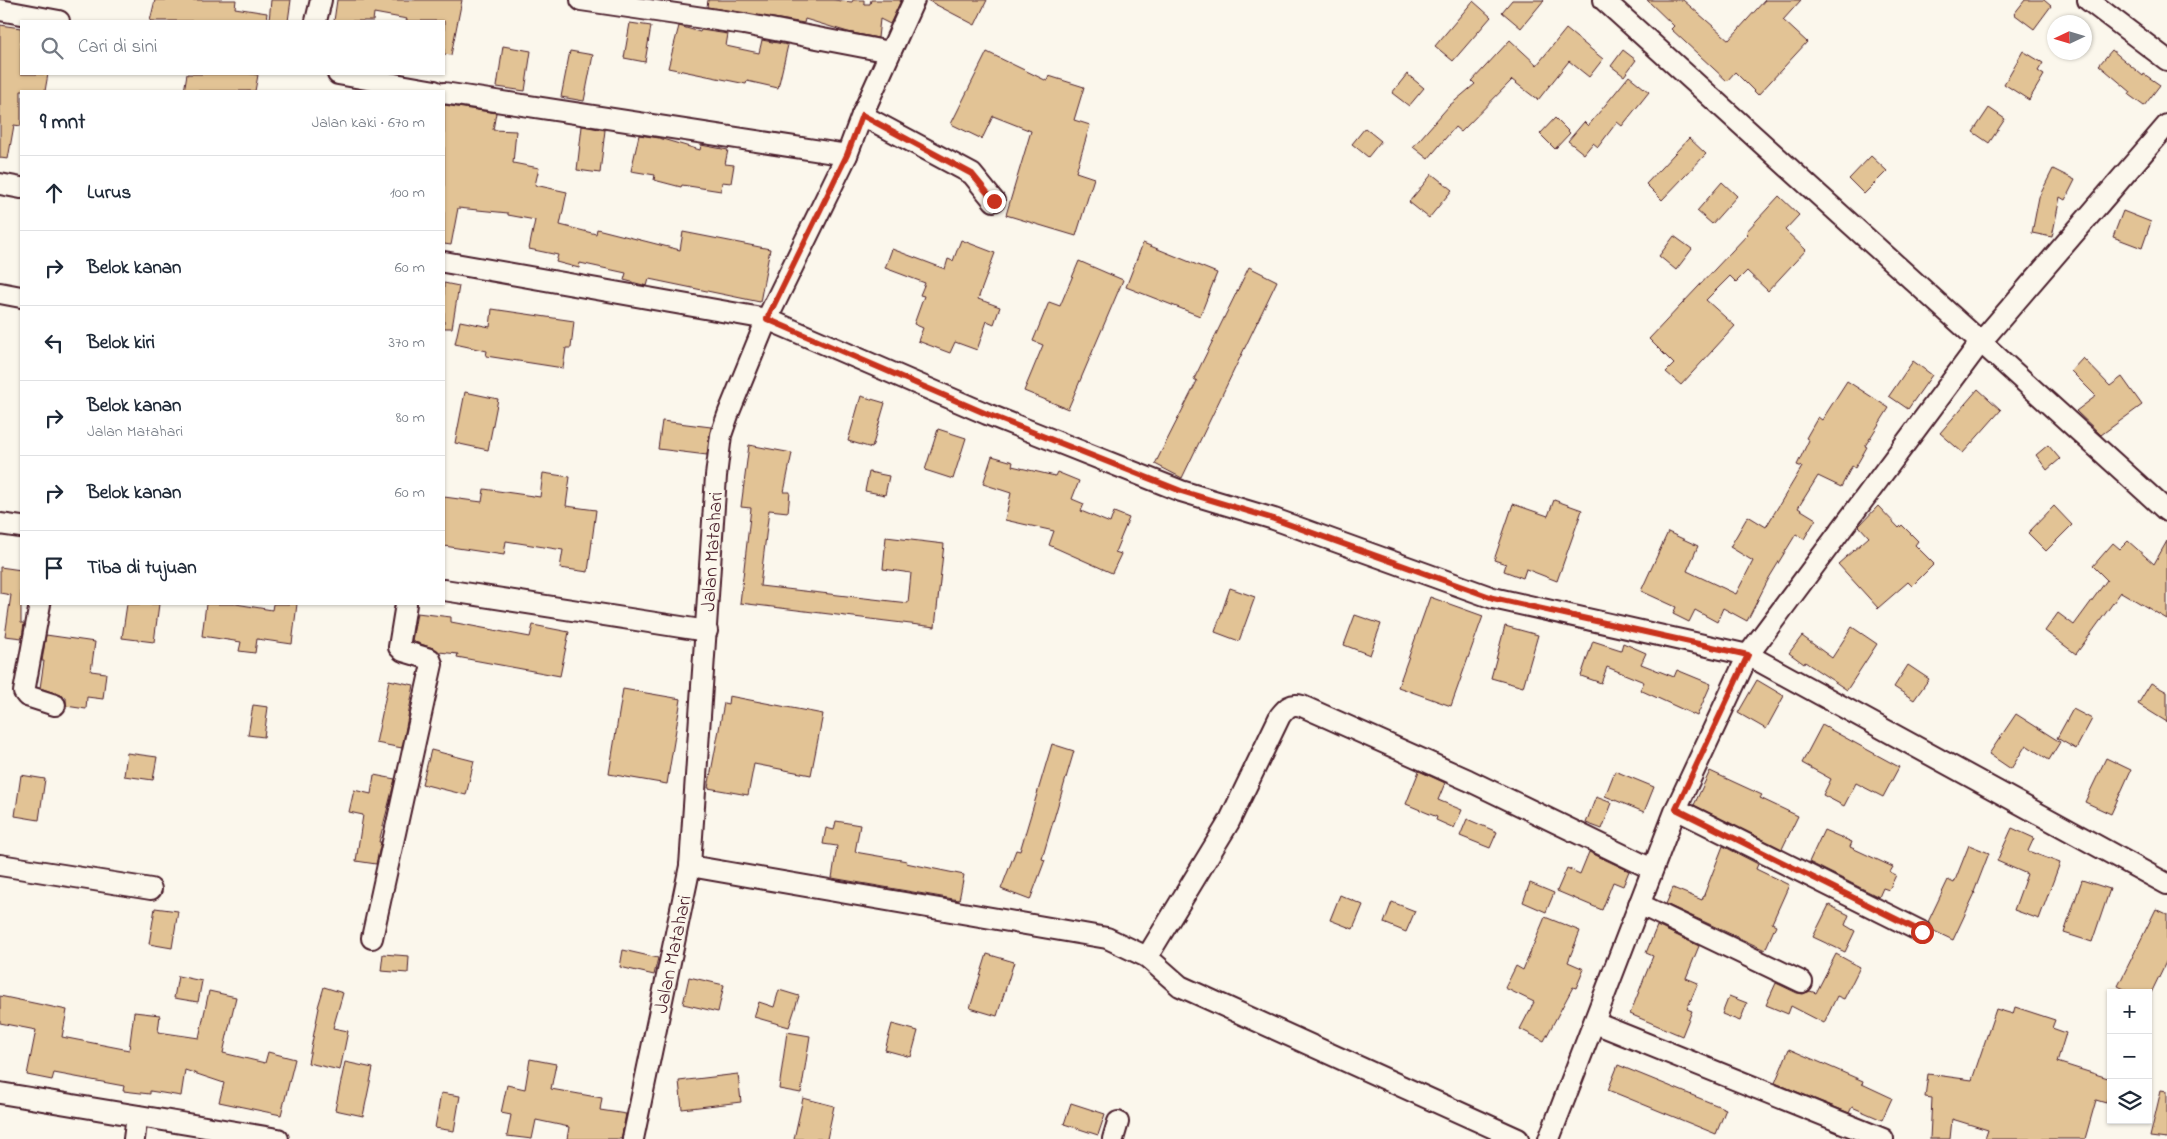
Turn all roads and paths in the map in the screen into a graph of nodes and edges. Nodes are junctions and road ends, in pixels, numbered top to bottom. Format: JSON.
{"nodes":[{"id":1,"x":321,"y":0,"type":"edge"},
{"id":2,"x":580,"y":0,"type":"edge"},
{"id":3,"x":914,"y":0,"type":"edge"},
{"id":4,"x":1604,"y":0,"type":"edge"},
{"id":5,"x":2088,"y":0,"type":"edge"},
{"id":6,"x":0,"y":10,"type":"edge"},
{"id":7,"x":54,"y":20,"type":"edge"},
{"id":8,"x":316,"y":20,"type":"edge"},
{"id":9,"x":890,"y":52,"type":"junction"},
{"id":10,"x":2167,"y":60,"type":"edge"},
{"id":11,"x":344,"y":75,"type":"edge"},
{"id":12,"x":429,"y":90,"type":"edge"},
{"id":13,"x":445,"y":93,"type":"edge"},
{"id":14,"x":862,"y":115,"type":"junction"},
{"id":15,"x":2167,"y":125,"type":"edge"},
{"id":16,"x":847,"y":155,"type":"junction"},
{"id":17,"x":0,"y":184,"type":"edge"},
{"id":18,"x":20,"y":188,"type":"edge"},
{"id":19,"x":994,"y":201,"type":"dead end"},
{"id":20,"x":445,"y":262,"type":"edge"},
{"id":21,"x":0,"y":293,"type":"edge"},
{"id":22,"x":20,"y":297,"type":"edge"},
{"id":23,"x":767,"y":319,"type":"junction"},
{"id":24,"x":1980,"y":343,"type":"junction"},
{"id":25,"x":2167,"y":511,"type":"edge"},
{"id":26,"x":0,"y":524,"type":"edge"},
{"id":27,"x":20,"y":527,"type":"edge"},
{"id":28,"x":445,"y":590,"type":"edge"},
{"id":29,"x":40,"y":605,"type":"edge"},
{"id":30,"x":406,"y":605,"type":"edge"},
{"id":31,"x":707,"y":630,"type":"junction"},
{"id":32,"x":1748,"y":655,"type":"junction"},
{"id":33,"x":55,"y":705,"type":"dead end"},
{"id":34,"x":1676,"y":809,"type":"junction"},
{"id":35,"x":0,"y":865,"type":"edge"},
{"id":36,"x":690,"y":866,"type":"junction"},
{"id":37,"x":1652,"y":869,"type":"junction"},
{"id":38,"x":2167,"y":884,"type":"edge"},
{"id":39,"x":151,"y":889,"type":"dead end"},
{"id":40,"x":1639,"y":904,"type":"junction"},
{"id":41,"x":1922,"y":932,"type":"dead end"},
{"id":42,"x":372,"y":938,"type":"dead end"},
{"id":43,"x":1147,"y":957,"type":"junction"},
{"id":44,"x":1802,"y":982,"type":"dead end"},
{"id":45,"x":1595,"y":1023,"type":"junction"},
{"id":46,"x":0,"y":1093,"type":"edge"},
{"id":47,"x":137,"y":1116,"type":"junction"},
{"id":48,"x":134,"y":1139,"type":"edge"},
{"id":49,"x":278,"y":1139,"type":"edge"},
{"id":50,"x":633,"y":1139,"type":"edge"},
{"id":51,"x":1518,"y":1139,"type":"edge"},
{"id":52,"x":1548,"y":1139,"type":"edge"},
{"id":53,"x":1883,"y":1139,"type":"edge"}],
"edges":[{"from":1,"to":8,"type":"street"},
{"from":2,"to":9,"type":"street"},
{"from":3,"to":9,"type":"street","name":"Jalan Matahari"},
{"from":4,"to":24,"type":"street"},
{"from":5,"to":10,"type":"street"},
{"from":6,"to":7,"type":"street"},
{"from":9,"to":14,"type":"street","name":"Jalan Matahari"},
{"from":11,"to":12,"type":"street"},
{"from":13,"to":16,"type":"street"},
{"from":14,"to":16,"type":"street","name":"Jalan Matahari"},
{"from":14,"to":19,"type":"street"},
{"from":15,"to":24,"type":"street"},
{"from":16,"to":23,"type":"street","name":"Jalan Matahari"},
{"from":17,"to":18,"type":"street"},
{"from":20,"to":23,"type":"street"},
{"from":21,"to":22,"type":"street"},
{"from":23,"to":31,"type":"street","name":"Jalan Matahari"},
{"from":23,"to":32,"type":"street"},
{"from":24,"to":25,"type":"street"},
{"from":24,"to":32,"type":"street"},
{"from":26,"to":27,"type":"street"},
{"from":28,"to":31,"type":"street"},
{"from":29,"to":33,"type":"street"},
{"from":30,"to":42,"type":"street"},
{"from":31,"to":36,"type":"street","name":"Jalan Matahari"},
{"from":32,"to":34,"type":"street"},
{"from":32,"to":38,"type":"street"},
{"from":34,"to":37,"type":"street"},
{"from":34,"to":41,"type":"street"},
{"from":35,"to":39,"type":"street"},
{"from":36,"to":43,"type":"street"},
{"from":36,"to":50,"type":"street","name":"Jalan Matahari"},
{"from":37,"to":40,"type":"street"},
{"from":37,"to":43,"type":"street"},
{"from":40,"to":44,"type":"street"},
{"from":40,"to":45,"type":"street"},
{"from":43,"to":51,"type":"street"},
{"from":45,"to":52,"type":"street"},
{"from":45,"to":53,"type":"street"},
{"from":46,"to":47,"type":"street"},
{"from":47,"to":48,"type":"street"},
{"from":47,"to":49,"type":"street"}]}
